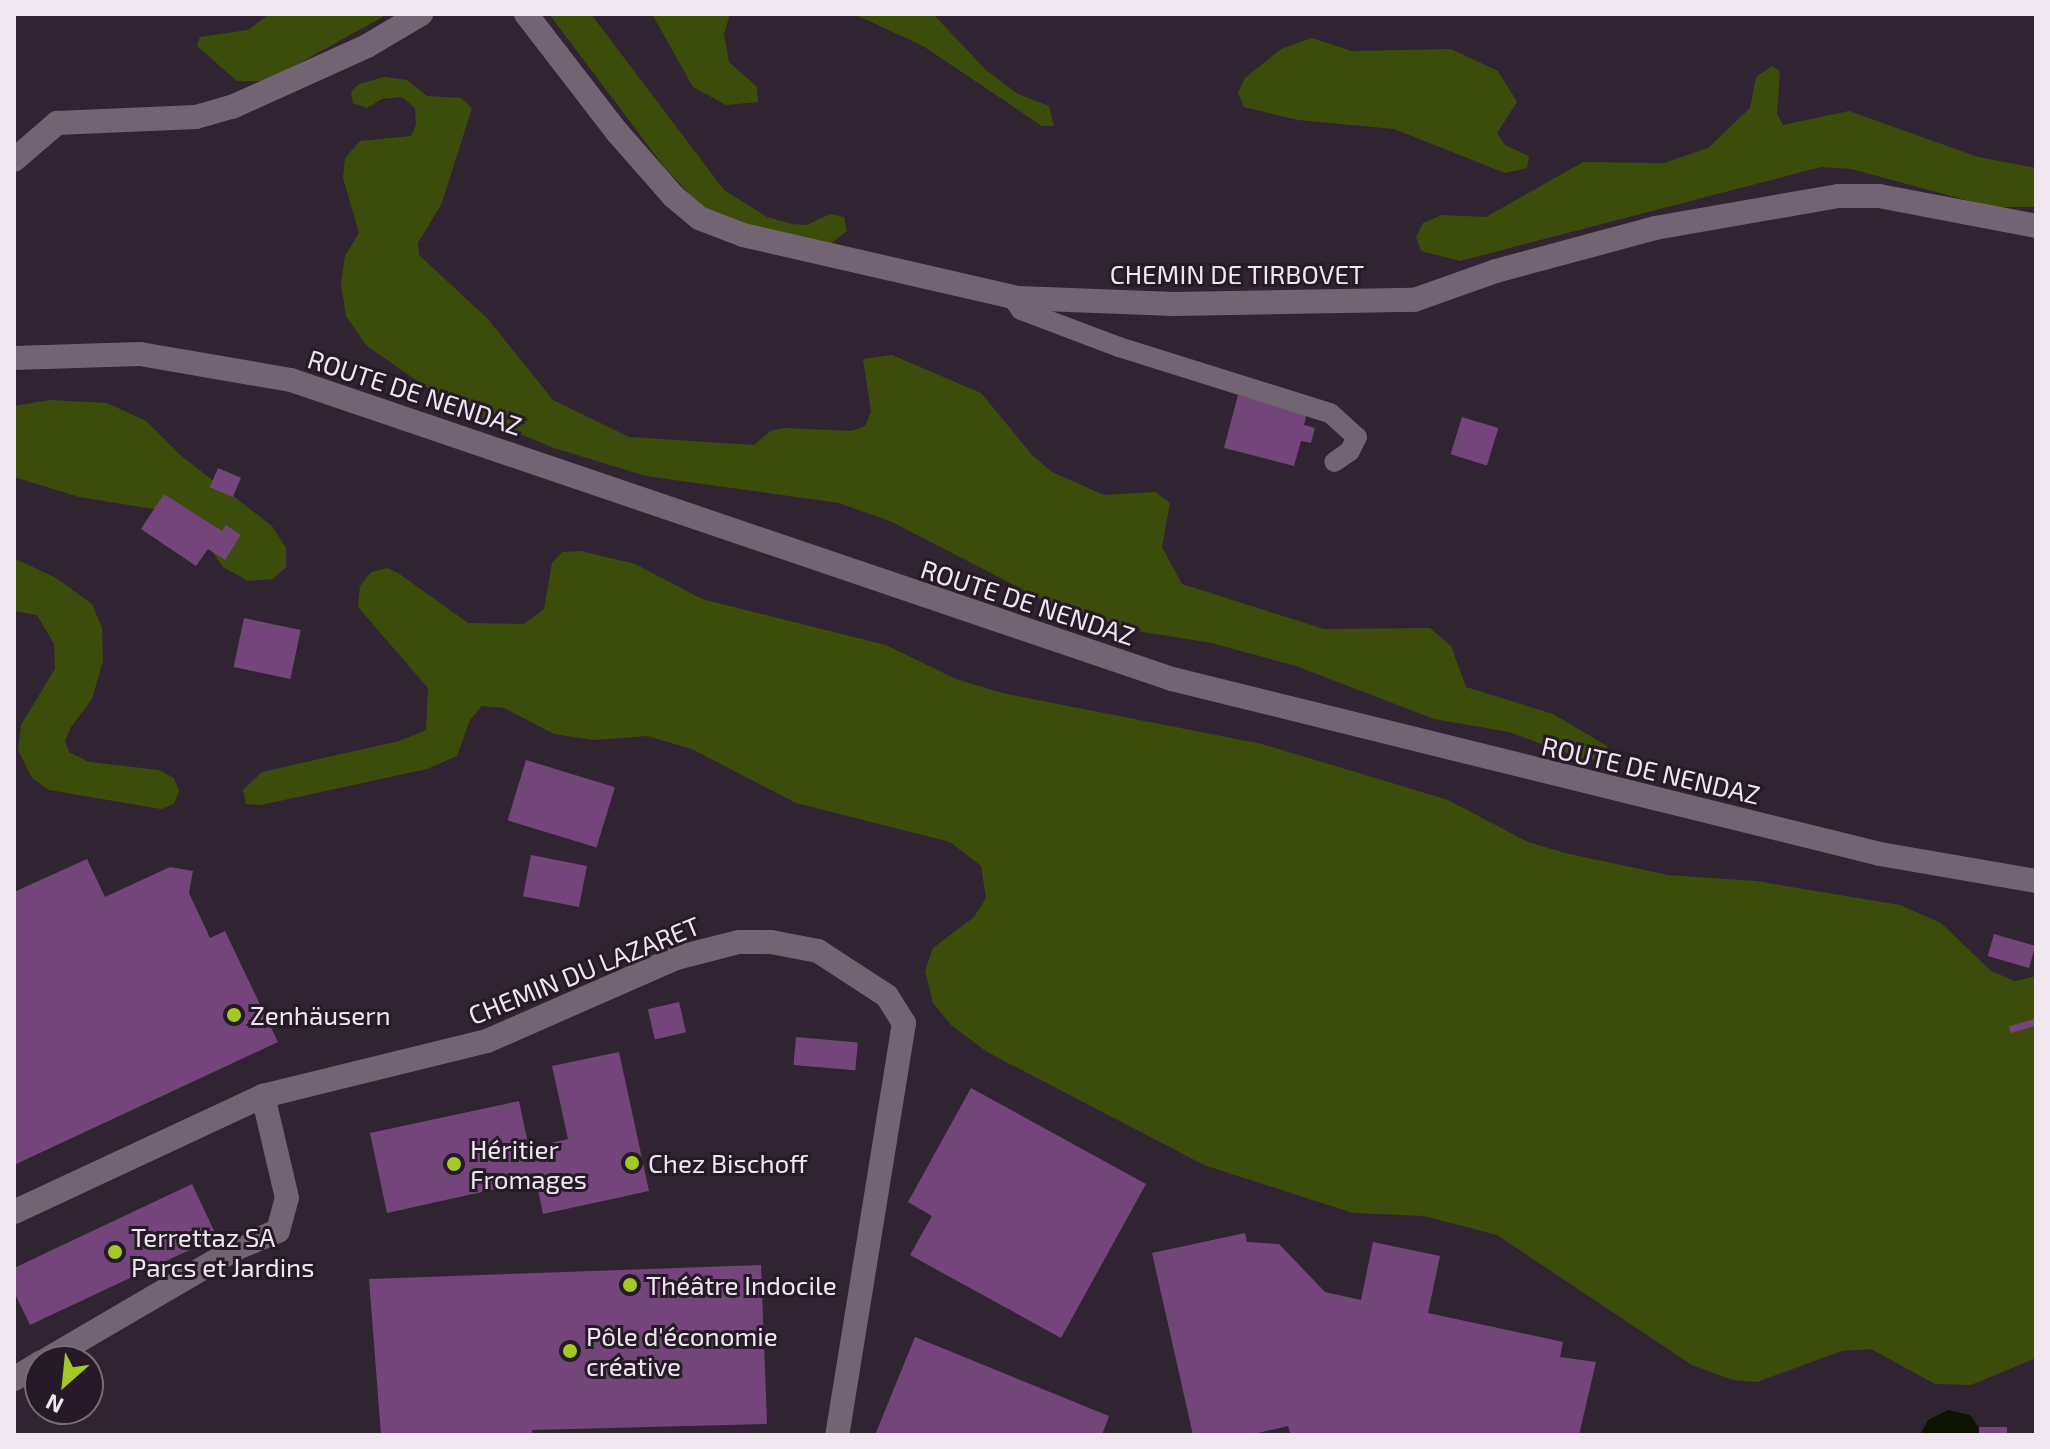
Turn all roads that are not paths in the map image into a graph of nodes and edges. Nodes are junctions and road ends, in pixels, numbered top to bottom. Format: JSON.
{"nodes":[{"id":1,"x":421,"y":14,"type":"edge"},
{"id":2,"x":526,"y":14,"type":"edge"},
{"id":3,"x":14,"y":160,"type":"edge"},
{"id":4,"x":2036,"y":226,"type":"edge"},
{"id":5,"x":1011,"y":296,"type":"junction"},
{"id":6,"x":14,"y":358,"type":"edge"},
{"id":7,"x":1334,"y":462,"type":"dead end"},
{"id":8,"x":2036,"y":881,"type":"edge"},
{"id":9,"x":263,"y":1096,"type":"junction"},
{"id":10,"x":14,"y":1212,"type":"edge"},
{"id":11,"x":71,"y":1345,"type":"edge"},
{"id":12,"x":837,"y":1435,"type":"edge"}],
"edges":[{"from":1,"to":3,"type":"street"},
{"from":2,"to":5,"type":"street","name":"CHEMIN DE TIRBOVET"},
{"from":4,"to":5,"type":"street","name":"CHEMIN DE TIRBOVET"},
{"from":5,"to":7,"type":"lane"},
{"from":6,"to":8,"type":"street","name":"ROUTE DE NENDAZ"},
{"from":9,"to":10,"type":"street","name":"CHEMIN DU LAZARET"},
{"from":9,"to":11,"type":"street"},
{"from":9,"to":12,"type":"street","name":"CHEMIN DU LAZARET"}]}
